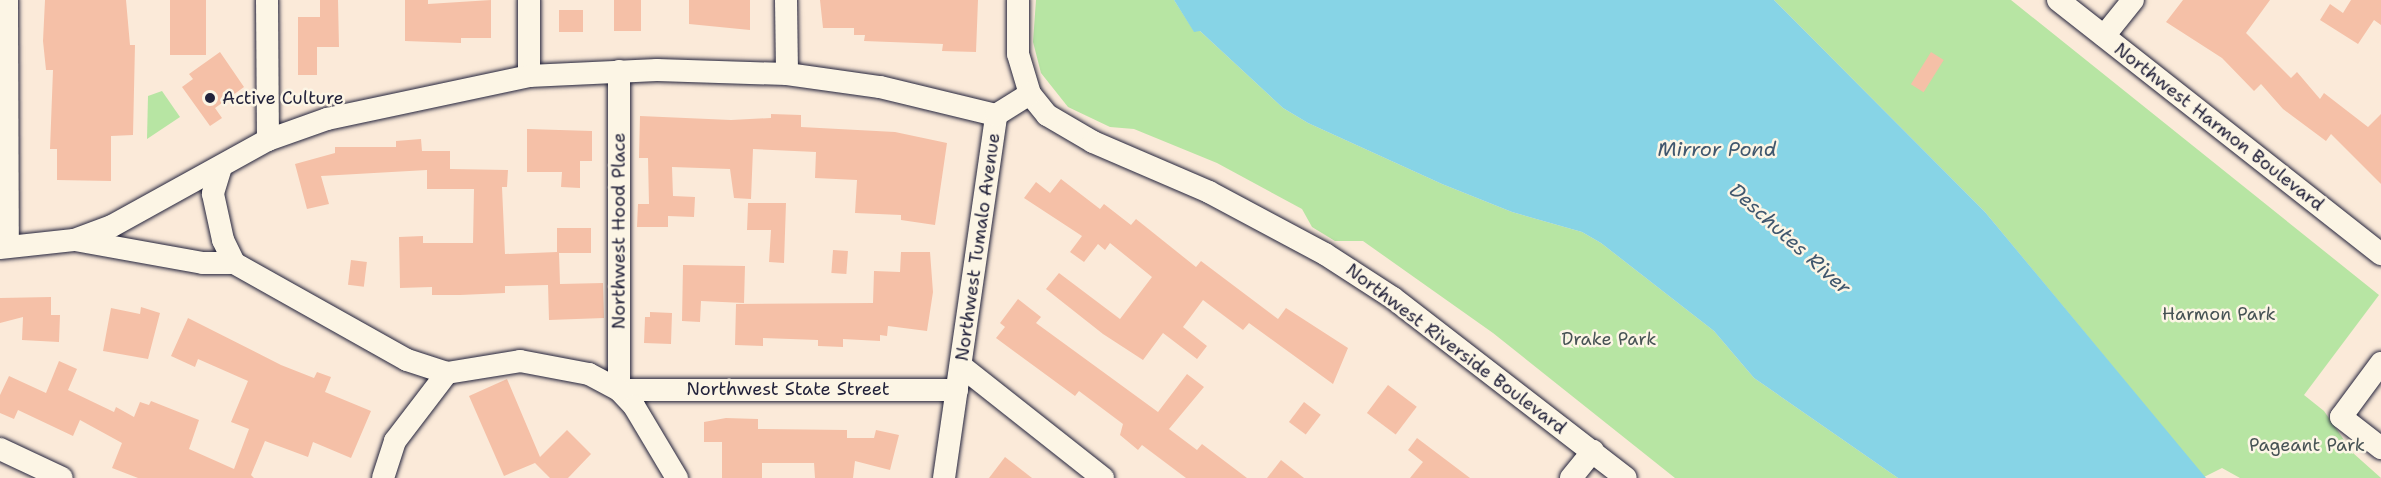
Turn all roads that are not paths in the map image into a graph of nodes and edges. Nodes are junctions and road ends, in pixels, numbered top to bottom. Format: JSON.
{"nodes":[{"id":1,"x":7,"y":0,"type":"edge"},
{"id":2,"x":267,"y":0,"type":"edge"},
{"id":3,"x":529,"y":0,"type":"edge"},
{"id":4,"x":786,"y":0,"type":"edge"},
{"id":5,"x":1018,"y":0,"type":"edge"},
{"id":6,"x":2058,"y":0,"type":"edge"},
{"id":7,"x":2133,"y":0,"type":"edge"},
{"id":8,"x":2104,"y":36,"type":"junction"},
{"id":9,"x":619,"y":71,"type":"junction"},
{"id":10,"x":786,"y":74,"type":"junction"},
{"id":11,"x":529,"y":76,"type":"junction"},
{"id":12,"x":1030,"y":94,"type":"junction"},
{"id":13,"x":996,"y":115,"type":"junction"},
{"id":14,"x":268,"y":140,"type":"junction"},
{"id":15,"x":221,"y":167,"type":"junction"},
{"id":16,"x":74,"y":240,"type":"junction"},
{"id":17,"x":4,"y":247,"type":"edge"},
{"id":18,"x":2381,"y":254,"type":"edge"},
{"id":19,"x":234,"y":263,"type":"junction"},
{"id":20,"x":2381,"y":363,"type":"edge"},
{"id":21,"x":961,"y":366,"type":"junction"},
{"id":22,"x":447,"y":373,"type":"junction"},
{"id":23,"x":619,"y":390,"type":"junction"},
{"id":24,"x":957,"y":390,"type":"junction"},
{"id":25,"x":2381,"y":448,"type":"edge"},
{"id":26,"x":0,"y":449,"type":"edge"},
{"id":27,"x":1593,"y":451,"type":"junction"},
{"id":28,"x":62,"y":478,"type":"edge"},
{"id":29,"x":383,"y":478,"type":"edge"},
{"id":30,"x":677,"y":478,"type":"edge"},
{"id":31,"x":944,"y":478,"type":"edge"},
{"id":32,"x":1103,"y":478,"type":"edge"},
{"id":33,"x":1571,"y":478,"type":"edge"},
{"id":34,"x":1626,"y":478,"type":"edge"}],
"edges":[{"from":1,"to":17,"type":"street"},
{"from":2,"to":14,"type":"street"},
{"from":3,"to":11,"type":"street"},
{"from":4,"to":10,"type":"street"},
{"from":5,"to":12,"type":"street"},
{"from":6,"to":8,"type":"street","name":"Northwest Harmon Boulevard"},
{"from":7,"to":8,"type":"street"},
{"from":8,"to":18,"type":"street","name":"Northwest Harmon Boulevard"},
{"from":9,"to":10,"type":"street"},
{"from":9,"to":11,"type":"street"},
{"from":9,"to":23,"type":"street","name":"Northwest Hood Place"},
{"from":10,"to":13,"type":"street"},
{"from":11,"to":14,"type":"street"},
{"from":12,"to":13,"type":"street","name":"Northwest Tumalo Avenue"},
{"from":12,"to":27,"type":"street","name":"Northwest Riverside Boulevard"},
{"from":13,"to":21,"type":"street","name":"Northwest Tumalo Avenue"},
{"from":14,"to":15,"type":"street"},
{"from":15,"to":16,"type":"street"},
{"from":15,"to":19,"type":"street"},
{"from":16,"to":17,"type":"street"},
{"from":16,"to":19,"type":"street"},
{"from":19,"to":22,"type":"street"},
{"from":20,"to":25,"type":"street"},
{"from":21,"to":24,"type":"street","name":"Northwest Tumalo Avenue"},
{"from":21,"to":32,"type":"street"},
{"from":22,"to":23,"type":"street"},
{"from":22,"to":29,"type":"street"},
{"from":23,"to":24,"type":"street","name":"Northwest State Street"},
{"from":23,"to":30,"type":"street"},
{"from":24,"to":31,"type":"street","name":"Northwest Tumalo Avenue"},
{"from":26,"to":28,"type":"street"},
{"from":27,"to":33,"type":"street"},
{"from":27,"to":34,"type":"street","name":"Northwest Riverside Boulevard"}]}
